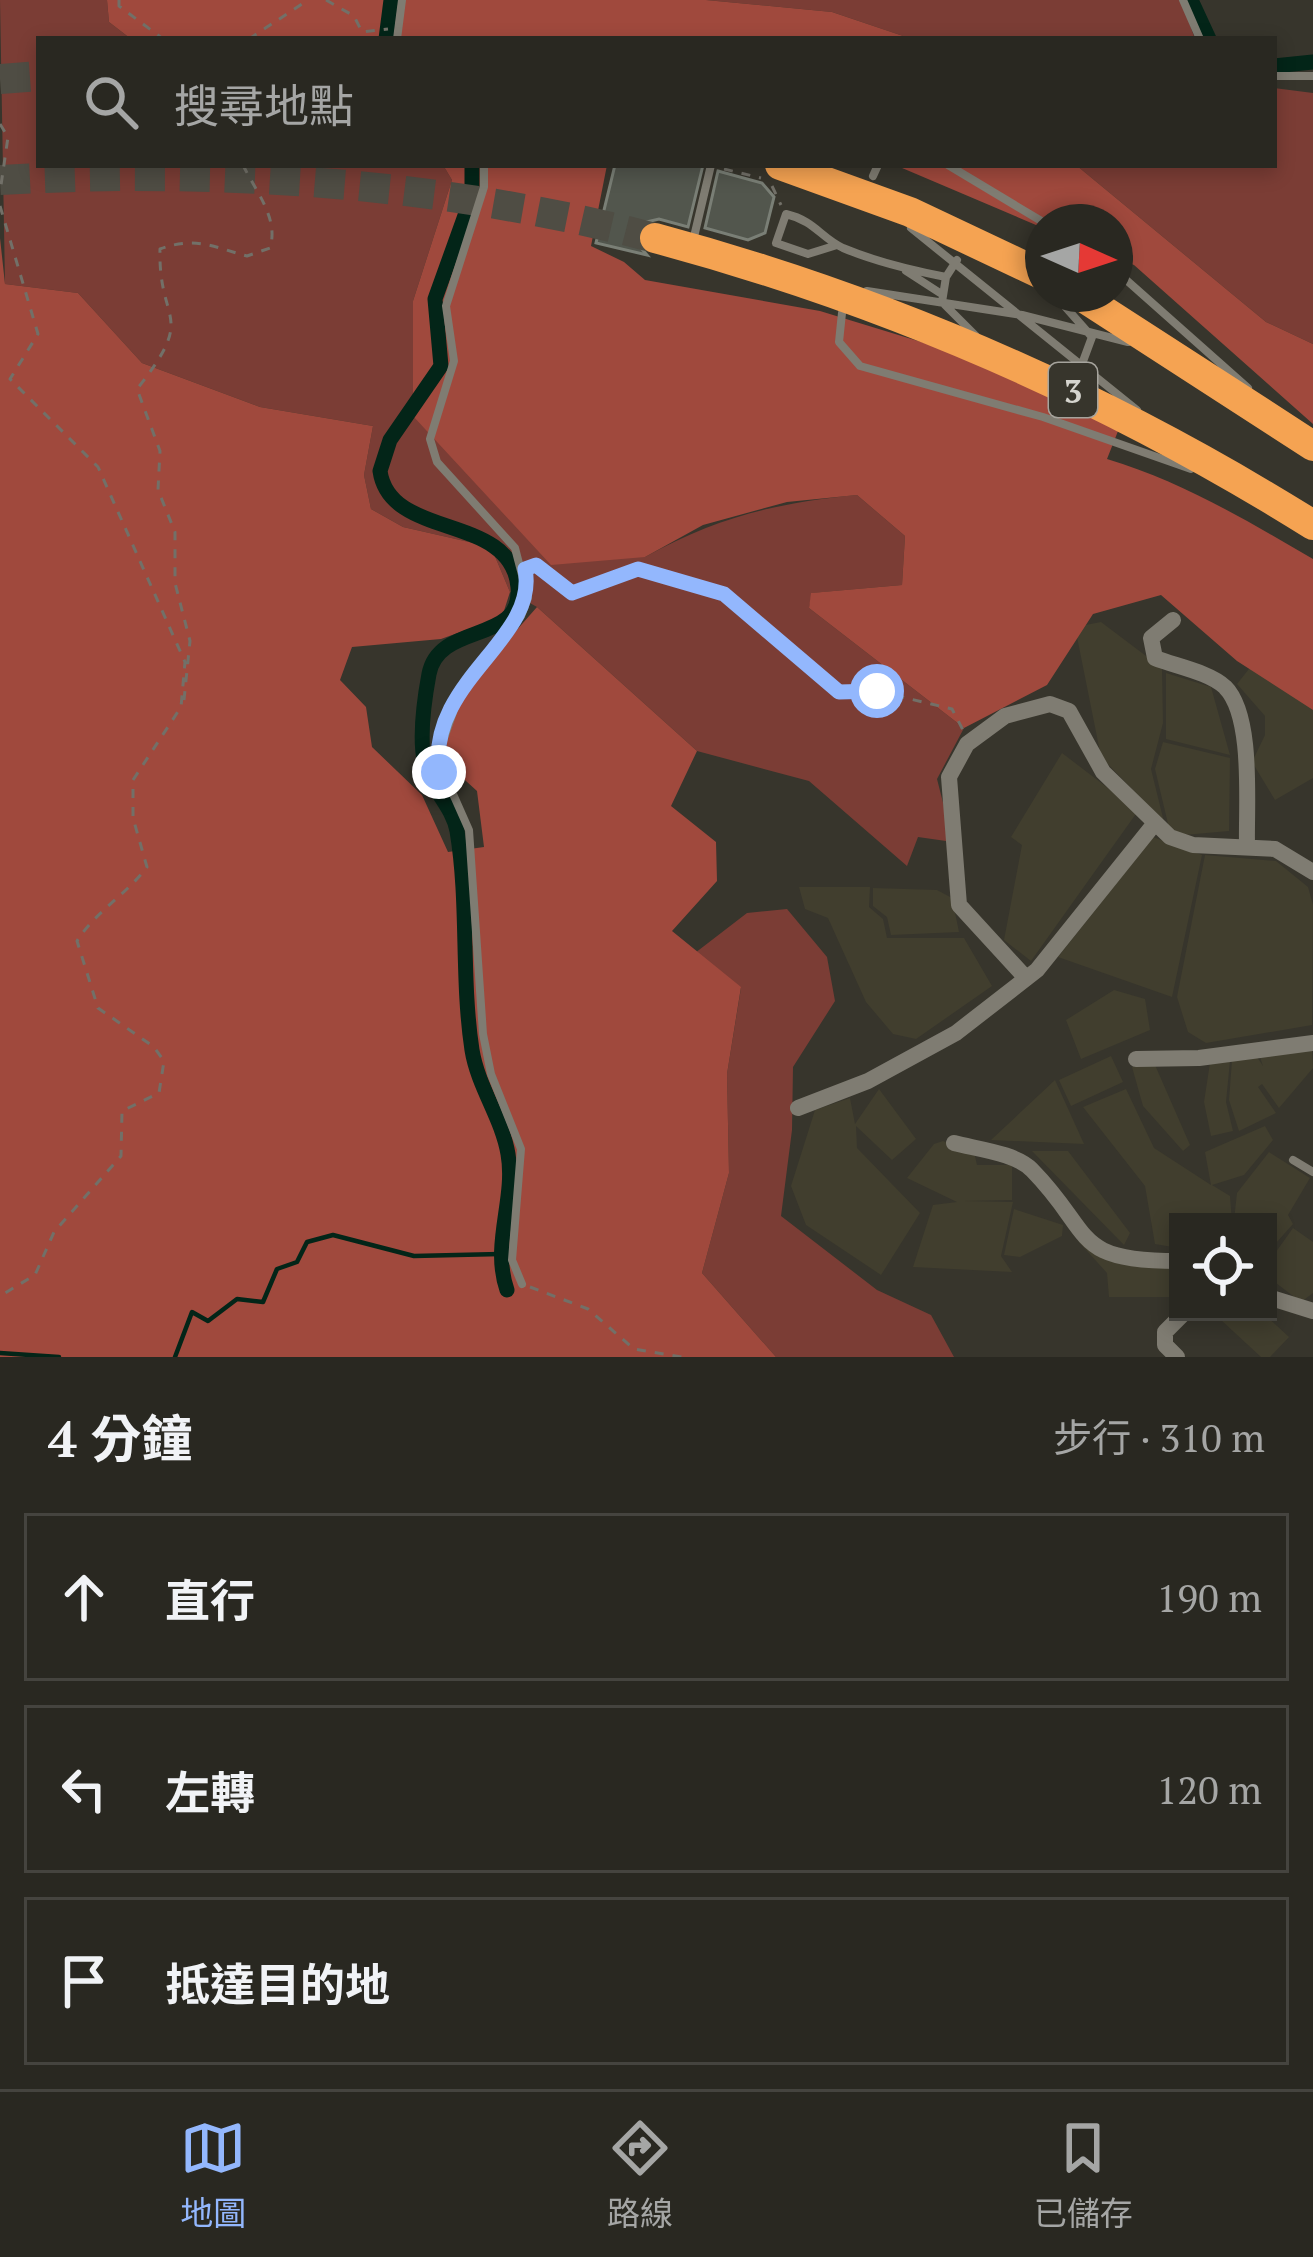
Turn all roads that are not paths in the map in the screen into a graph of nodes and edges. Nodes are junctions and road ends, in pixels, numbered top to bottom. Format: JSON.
{"nodes":[{"id":1,"x":402,"y":0,"type":"edge"},
{"id":2,"x":1183,"y":0,"type":"edge"},
{"id":3,"x":397,"y":36,"type":"edge"},
{"id":4,"x":1199,"y":36,"type":"edge"},
{"id":5,"x":1277,"y":76,"type":"edge"},
{"id":6,"x":1313,"y":76,"type":"edge"},
{"id":7,"x":484,"y":168,"type":"edge"},
{"id":8,"x":710,"y":168,"type":"edge"},
{"id":9,"x":794,"y":168,"type":"edge"},
{"id":10,"x":875,"y":168,"type":"edge"},
{"id":11,"x":953,"y":168,"type":"edge"},
{"id":12,"x":861,"y":182,"type":"junction"},
{"id":13,"x":1025,"y":211,"type":"edge"},
{"id":14,"x":656,"y":238,"type":"tunnel mouth"},
{"id":15,"x":837,"y":245,"type":"junction"},
{"id":16,"x":694,"y":248,"type":"junction"},
{"id":17,"x":957,"y":260,"type":"junction"},
{"id":18,"x":1025,"y":265,"type":"edge"},
{"id":19,"x":902,"y":269,"type":"junction"},
{"id":20,"x":946,"y":277,"type":"junction"},
{"id":21,"x":808,"y":283,"type":"junction"},
{"id":22,"x":1133,"y":286,"type":"edge"},
{"id":23,"x":941,"y":298,"type":"junction"},
{"id":24,"x":846,"y":305,"type":"junction"},
{"id":25,"x":1071,"y":312,"type":"edge"},
{"id":26,"x":1107,"y":312,"type":"edge"},
{"id":27,"x":1022,"y":315,"type":"junction"},
{"id":28,"x":1088,"y":330,"type":"junction"},
{"id":29,"x":994,"y":353,"type":"junction"},
{"id":30,"x":1182,"y":358,"type":"junction"},
{"id":31,"x":1082,"y":364,"type":"junction"},
{"id":32,"x":1306,"y":441,"type":"edge"},
{"id":33,"x":1185,"y":448,"type":"junction"},
{"id":34,"x":1266,"y":495,"type":"junction"},
{"id":35,"x":1313,"y":524,"type":"edge"},
{"id":36,"x":1174,"y":620,"type":"dead end"},
{"id":37,"x":1155,"y":823,"type":"junction"},
{"id":38,"x":1247,"y":845,"type":"junction"},
{"id":39,"x":1313,"y":872,"type":"edge"},
{"id":40,"x":1025,"y":977,"type":"junction"},
{"id":41,"x":1313,"y":1043,"type":"edge"},
{"id":42,"x":1136,"y":1059,"type":"dead end"},
{"id":43,"x":798,"y":1108,"type":"dead end"},
{"id":44,"x":954,"y":1142,"type":"dead end"},
{"id":45,"x":1293,"y":1160,"type":"dead end"},
{"id":46,"x":1313,"y":1172,"type":"edge"},
{"id":47,"x":1169,"y":1260,"type":"edge"},
{"id":48,"x":522,"y":1284,"type":"road end"},
{"id":49,"x":1277,"y":1300,"type":"edge"},
{"id":50,"x":1313,"y":1311,"type":"edge"},
{"id":51,"x":1178,"y":1321,"type":"edge"},
{"id":52,"x":1177,"y":1357,"type":"edge"}],
"edges":[{"from":1,"to":3,"type":"lane"},
{"from":2,"to":4,"type":"lane"},
{"from":5,"to":6,"type":"lane"},
{"from":7,"to":48,"type":"lane"},
{"from":8,"to":16,"type":"lane"},
{"from":9,"to":12,"type":"highway"},
{"from":10,"to":12,"type":"lane"},
{"from":11,"to":13,"type":"lane"},
{"from":12,"to":17,"type":"lane"},
{"from":12,"to":18,"type":"highway"},
{"from":14,"to":16,"type":"highway","number":"3"},
{"from":15,"to":15,"type":"lane"},
{"from":15,"to":19,"type":"lane"},
{"from":16,"to":21,"type":"highway","number":"3"},
{"from":17,"to":20,"type":"lane"},
{"from":17,"to":27,"type":"lane"},
{"from":19,"to":20,"type":"lane"},
{"from":19,"to":23,"type":"lane"},
{"from":20,"to":23,"type":"lane"},
{"from":21,"to":23,"type":"lane"},
{"from":21,"to":24,"type":"highway","number":"3"},
{"from":22,"to":32,"type":"lane"},
{"from":23,"to":27,"type":"lane"},
{"from":23,"to":29,"type":"lane"},
{"from":24,"to":29,"type":"highway","number":"3"},
{"from":24,"to":34,"type":"lane"},
{"from":25,"to":28,"type":"lane"},
{"from":26,"to":30,"type":"highway","number":"3"},
{"from":27,"to":28,"type":"lane"},
{"from":27,"to":31,"type":"lane"},
{"from":28,"to":30,"type":"lane"},
{"from":28,"to":31,"type":"lane"},
{"from":29,"to":33,"type":"highway","number":"3"},
{"from":30,"to":32,"type":"highway","number":"3"},
{"from":31,"to":33,"type":"lane"},
{"from":33,"to":34,"type":"highway","number":"3"},
{"from":34,"to":35,"type":"highway","number":"3"},
{"from":36,"to":38,"type":"street"},
{"from":37,"to":38,"type":"street"},
{"from":37,"to":40,"type":"street"},
{"from":37,"to":40,"type":"street"},
{"from":38,"to":39,"type":"street"},
{"from":40,"to":43,"type":"street"},
{"from":41,"to":42,"type":"street"},
{"from":44,"to":47,"type":"street"},
{"from":45,"to":46,"type":"lane"},
{"from":49,"to":50,"type":"street"},
{"from":51,"to":52,"type":"street"}]}
